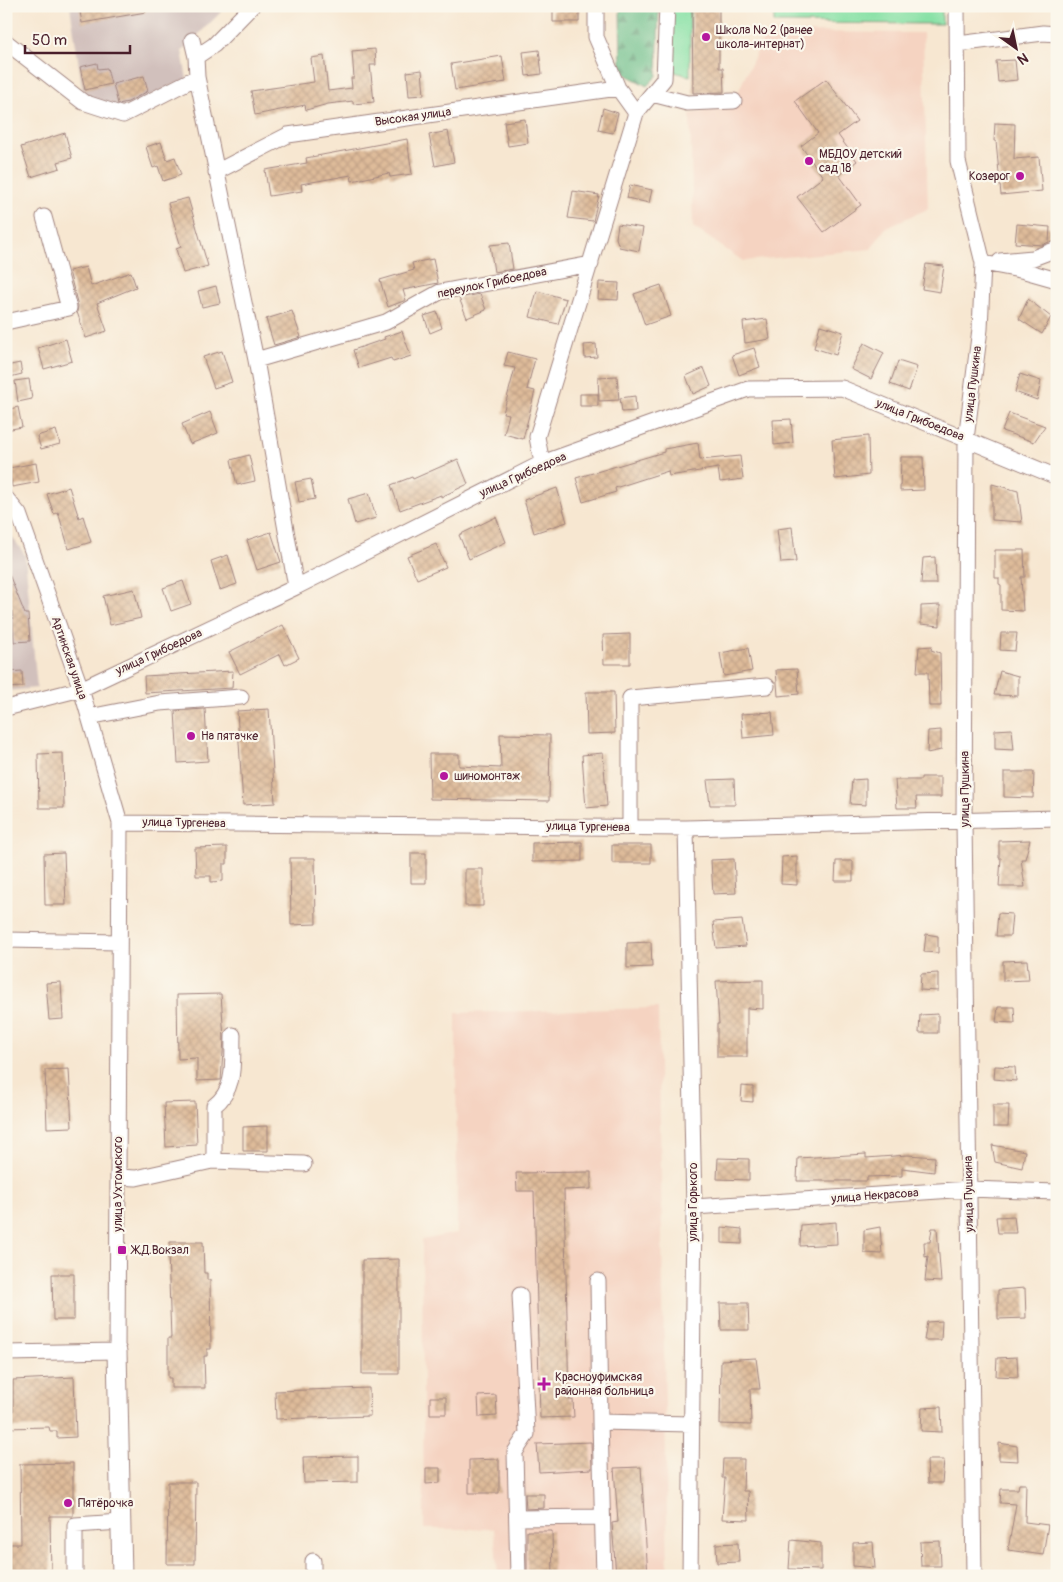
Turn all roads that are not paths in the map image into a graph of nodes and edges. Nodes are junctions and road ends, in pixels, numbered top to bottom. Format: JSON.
{"nodes":[{"id":1,"x":252,"y":6,"type":"edge"},
{"id":2,"x":596,"y":6,"type":"edge"},
{"id":3,"x":667,"y":6,"type":"edge"},
{"id":4,"x":958,"y":6,"type":"edge"},
{"id":5,"x":1057,"y":34,"type":"edge"},
{"id":6,"x":192,"y":40,"type":"dead end"},
{"id":7,"x":6,"y":42,"type":"edge"},
{"id":8,"x":958,"y":44,"type":"junction"},
{"id":9,"x":196,"y":57,"type":"junction"},
{"id":10,"x":197,"y":77,"type":"junction"},
{"id":11,"x":618,"y":88,"type":"junction"},
{"id":12,"x":652,"y":94,"type":"junction"},
{"id":13,"x":734,"y":101,"type":"dead end"},
{"id":14,"x":636,"y":113,"type":"junction"},
{"id":15,"x":216,"y":172,"type":"junction"},
{"id":16,"x":44,"y":217,"type":"dead end"},
{"id":17,"x":1057,"y":249,"type":"edge"},
{"id":18,"x":983,"y":263,"type":"junction"},
{"id":19,"x":591,"y":264,"type":"junction"},
{"id":20,"x":1057,"y":280,"type":"edge"},
{"id":21,"x":6,"y":322,"type":"edge"},
{"id":22,"x":256,"y":360,"type":"junction"},
{"id":23,"x":966,"y":439,"type":"junction"},
{"id":24,"x":542,"y":463,"type":"junction"},
{"id":25,"x":1057,"y":478,"type":"edge"},
{"id":26,"x":6,"y":498,"type":"edge"},
{"id":27,"x":296,"y":587,"type":"junction"},
{"id":28,"x":767,"y":686,"type":"dead end"},
{"id":29,"x":81,"y":689,"type":"junction"},
{"id":30,"x":241,"y":697,"type":"dead end"},
{"id":31,"x":6,"y":708,"type":"edge"},
{"id":32,"x":89,"y":717,"type":"junction"},
{"id":33,"x":1057,"y":818,"type":"edge"},
{"id":34,"x":964,"y":821,"type":"junction"},
{"id":35,"x":120,"y":823,"type":"junction"},
{"id":36,"x":630,"y":827,"type":"junction"},
{"id":37,"x":686,"y":828,"type":"junction"},
{"id":38,"x":6,"y":940,"type":"edge"},
{"id":39,"x":119,"y":942,"type":"junction"},
{"id":40,"x":233,"y":1035,"type":"dead end"},
{"id":41,"x":212,"y":1162,"type":"junction"},
{"id":42,"x":304,"y":1164,"type":"dead end"},
{"id":43,"x":118,"y":1177,"type":"junction"},
{"id":44,"x":969,"y":1190,"type":"junction"},
{"id":45,"x":1057,"y":1192,"type":"edge"},
{"id":46,"x":694,"y":1207,"type":"junction"},
{"id":47,"x":598,"y":1281,"type":"dead end"},
{"id":48,"x":520,"y":1295,"type":"dead end"},
{"id":49,"x":117,"y":1351,"type":"junction"},
{"id":50,"x":6,"y":1354,"type":"edge"},
{"id":51,"x":600,"y":1422,"type":"junction"},
{"id":52,"x":692,"y":1424,"type":"junction"},
{"id":53,"x":602,"y":1517,"type":"junction"},
{"id":54,"x":517,"y":1518,"type":"junction"},
{"id":55,"x":121,"y":1522,"type":"junction"},
{"id":56,"x":75,"y":1576,"type":"edge"},
{"id":57,"x":122,"y":1576,"type":"edge"},
{"id":58,"x":518,"y":1576,"type":"edge"},
{"id":59,"x":604,"y":1576,"type":"edge"},
{"id":60,"x":690,"y":1576,"type":"edge"},
{"id":61,"x":974,"y":1576,"type":"edge"}],
"edges":[{"from":1,"to":9,"type":"street"},
{"from":2,"to":11,"type":"street"},
{"from":3,"to":12,"type":"street"},
{"from":4,"to":8,"type":"street","name":"улица Пушкина"},
{"from":5,"to":8,"type":"street"},
{"from":6,"to":9,"type":"street"},
{"from":7,"to":10,"type":"street"},
{"from":8,"to":18,"type":"street","name":"улица Пушкина"},
{"from":9,"to":10,"type":"street"},
{"from":10,"to":15,"type":"street"},
{"from":11,"to":14,"type":"street"},
{"from":11,"to":15,"type":"street","name":"Высокая улица"},
{"from":12,"to":13,"type":"street"},
{"from":12,"to":14,"type":"street"},
{"from":14,"to":19,"type":"street"},
{"from":15,"to":22,"type":"street"},
{"from":16,"to":21,"type":"street"},
{"from":17,"to":18,"type":"street"},
{"from":18,"to":20,"type":"street"},
{"from":18,"to":23,"type":"street","name":"улица Пушкина"},
{"from":19,"to":22,"type":"street","name":"переулок Грибоедова"},
{"from":19,"to":24,"type":"street"},
{"from":22,"to":27,"type":"street"},
{"from":23,"to":24,"type":"street","name":"улица Грибоедова"},
{"from":23,"to":25,"type":"street","name":"улица Грибоедова"},
{"from":23,"to":34,"type":"street","name":"улица Пушкина"},
{"from":24,"to":27,"type":"street","name":"улица Грибоедова"},
{"from":26,"to":29,"type":"street","name":"Артинская улица"},
{"from":27,"to":29,"type":"street","name":"улица Грибоедова"},
{"from":28,"to":36,"type":"street"},
{"from":29,"to":31,"type":"street","name":"улица Грибоедова"},
{"from":29,"to":32,"type":"street","name":"Артинская улица"},
{"from":30,"to":32,"type":"street"},
{"from":32,"to":35,"type":"street","name":"Артинская улица"},
{"from":33,"to":34,"type":"street","name":"улица Тургенева"},
{"from":34,"to":37,"type":"street","name":"улица Тургенева"},
{"from":34,"to":44,"type":"street","name":"улица Пушкина"},
{"from":35,"to":36,"type":"street","name":"улица Тургенева"},
{"from":35,"to":39,"type":"street","name":"улица Ухтомского"},
{"from":36,"to":37,"type":"street","name":"улица Тургенева"},
{"from":37,"to":46,"type":"street","name":"улица Горького"},
{"from":38,"to":39,"type":"street"},
{"from":39,"to":43,"type":"street","name":"улица Ухтомского"},
{"from":40,"to":41,"type":"street"},
{"from":41,"to":42,"type":"street"},
{"from":41,"to":43,"type":"street"},
{"from":43,"to":49,"type":"street","name":"улица Ухтомского"},
{"from":44,"to":45,"type":"street","name":"улица Некрасова"},
{"from":44,"to":46,"type":"street","name":"улица Некрасова"},
{"from":44,"to":61,"type":"street","name":"улица Пушкина"},
{"from":46,"to":52,"type":"street","name":"улица Горького"},
{"from":47,"to":51,"type":"street"},
{"from":48,"to":54,"type":"street"},
{"from":49,"to":50,"type":"street"},
{"from":49,"to":55,"type":"main road","name":"улица Ухтомского"},
{"from":51,"to":52,"type":"street"},
{"from":51,"to":53,"type":"street"},
{"from":52,"to":60,"type":"street","name":"улица Горького"},
{"from":53,"to":54,"type":"street"},
{"from":53,"to":59,"type":"street"},
{"from":54,"to":58,"type":"street"},
{"from":55,"to":56,"type":"street"},
{"from":55,"to":57,"type":"main road","name":"улица Ухтомского"}]}
